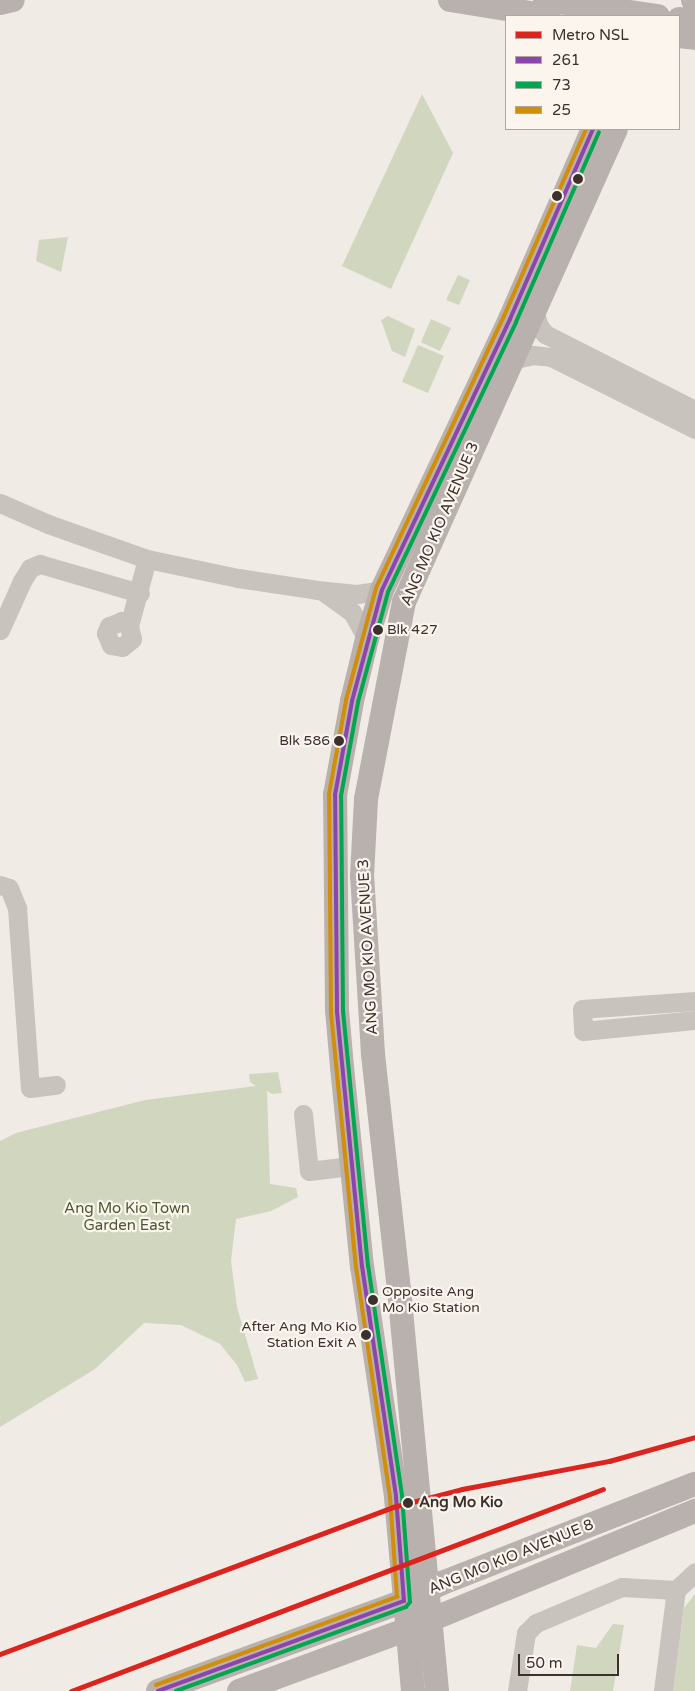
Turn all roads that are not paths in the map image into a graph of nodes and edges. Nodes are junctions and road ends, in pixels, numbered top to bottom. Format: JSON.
{"nodes":[{"id":1,"x":12,"y":0,"type":"edge"},
{"id":2,"x":450,"y":0,"type":"edge"},
{"id":3,"x":545,"y":0,"type":"edge"},
{"id":4,"x":669,"y":0,"type":"edge"},
{"id":5,"x":693,"y":0,"type":"edge"},
{"id":6,"x":0,"y":3,"type":"edge"},
{"id":7,"x":695,"y":4,"type":"edge"},
{"id":8,"x":650,"y":13,"type":"edge"},
{"id":9,"x":543,"y":15,"type":"edge"},
{"id":10,"x":680,"y":19,"type":"edge"},
{"id":11,"x":695,"y":21,"type":"edge"},
{"id":12,"x":680,"y":36,"type":"edge"},
{"id":13,"x":695,"y":38,"type":"edge"},
{"id":14,"x":593,"y":130,"type":"edge"},
{"id":15,"x":616,"y":130,"type":"edge"},
{"id":16,"x":534,"y":310,"type":"junction"},
{"id":17,"x":512,"y":360,"type":"junction"},
{"id":18,"x":695,"y":410,"type":"edge"},
{"id":19,"x":695,"y":429,"type":"edge"},
{"id":20,"x":0,"y":503,"type":"edge"},
{"id":21,"x":147,"y":559,"type":"junction"},
{"id":22,"x":382,"y":590,"type":"junction"},
{"id":23,"x":324,"y":591,"type":"junction"},
{"id":24,"x":140,"y":593,"type":"junction"},
{"id":25,"x":129,"y":626,"type":"dead end"},
{"id":26,"x":0,"y":630,"type":"edge"},
{"id":27,"x":367,"y":639,"type":"junction"},
{"id":28,"x":0,"y":885,"type":"edge"},
{"id":29,"x":695,"y":1001,"type":"edge"},
{"id":30,"x":695,"y":1020,"type":"edge"},
{"id":31,"x":56,"y":1085,"type":"dead end"},
{"id":32,"x":303,"y":1114,"type":"dead end"},
{"id":33,"x":351,"y":1166,"type":"junction"},
{"id":34,"x":695,"y":1484,"type":"edge"},
{"id":35,"x":695,"y":1511,"type":"edge"},
{"id":36,"x":695,"y":1572,"type":"edge"},
{"id":37,"x":676,"y":1590,"type":"junction"},
{"id":38,"x":428,"y":1591,"type":"junction"},
{"id":39,"x":404,"y":1601,"type":"junction"},
{"id":40,"x":431,"y":1619,"type":"junction"},
{"id":41,"x":406,"y":1630,"type":"junction"},
{"id":42,"x":373,"y":1642,"type":"junction"},
{"id":43,"x":411,"y":1664,"type":"junction"},
{"id":44,"x":158,"y":1691,"type":"edge"},
{"id":45,"x":239,"y":1691,"type":"edge"},
{"id":46,"x":412,"y":1691,"type":"edge"},
{"id":47,"x":437,"y":1691,"type":"edge"},
{"id":48,"x":517,"y":1691,"type":"edge"},
{"id":49,"x":663,"y":1691,"type":"edge"}],
"edges":[{"from":1,"to":6,"type":"main road"},
{"from":2,"to":9,"type":"main road"},
{"from":3,"to":8,"type":"main road"},
{"from":4,"to":8,"type":"main road"},
{"from":5,"to":7,"type":"main road"},
{"from":10,"to":11,"type":"main road"},
{"from":12,"to":13,"type":"main road"},
{"from":14,"to":22,"type":"main road","name":"ANG MO KIO AVENUE 3"},
{"from":15,"to":16,"type":"main road","name":"ANG MO KIO AVENUE 3"},
{"from":16,"to":17,"type":"main road","name":"ANG MO KIO AVENUE 3"},
{"from":16,"to":18,"type":"street"},
{"from":17,"to":19,"type":"street"},
{"from":17,"to":38,"type":"main road","name":"ANG MO KIO AVENUE 3"},
{"from":20,"to":21,"type":"street"},
{"from":21,"to":23,"type":"street"},
{"from":21,"to":24,"type":"street"},
{"from":22,"to":23,"type":"street"},
{"from":22,"to":27,"type":"main road","name":"ANG MO KIO AVENUE 3"},
{"from":23,"to":27,"type":"street"},
{"from":24,"to":25,"type":"street"},
{"from":24,"to":26,"type":"street"},
{"from":27,"to":33,"type":"main road","name":"ANG MO KIO AVENUE 3"},
{"from":28,"to":31,"type":"street"},
{"from":29,"to":30,"type":"street"},
{"from":32,"to":33,"type":"street"},
{"from":33,"to":39,"type":"main road","name":"ANG MO KIO AVENUE 3"},
{"from":34,"to":38,"type":"main road","name":"ANG MO KIO AVENUE 8"},
{"from":35,"to":40,"type":"main road","name":"ANG MO KIO AVENUE 8"},
{"from":36,"to":37,"type":"street"},
{"from":37,"to":48,"type":"street"},
{"from":37,"to":49,"type":"street"},
{"from":38,"to":39,"type":"main road","name":"ANG MO KIO AVENUE 8"},
{"from":38,"to":40,"type":"main road","name":"ANG MO KIO AVENUE 3"},
{"from":39,"to":41,"type":"main road","name":"ANG MO KIO AVENUE 3"},
{"from":39,"to":44,"type":"main road","name":"ANG MO KIO AVENUE 8"},
{"from":40,"to":41,"type":"main road","name":"ANG MO KIO AVENUE 8"},
{"from":40,"to":47,"type":"main road","name":"ANG MO KIO AVENUE 3"},
{"from":41,"to":42,"type":"main road","name":"ANG MO KIO AVENUE 8"},
{"from":41,"to":43,"type":"main road","name":"ANG MO KIO AVENUE 3"},
{"from":42,"to":43,"type":"main road"},
{"from":42,"to":45,"type":"main road","name":"ANG MO KIO AVENUE 8"},
{"from":43,"to":46,"type":"main road","name":"ANG MO KIO AVENUE 3"}]}
